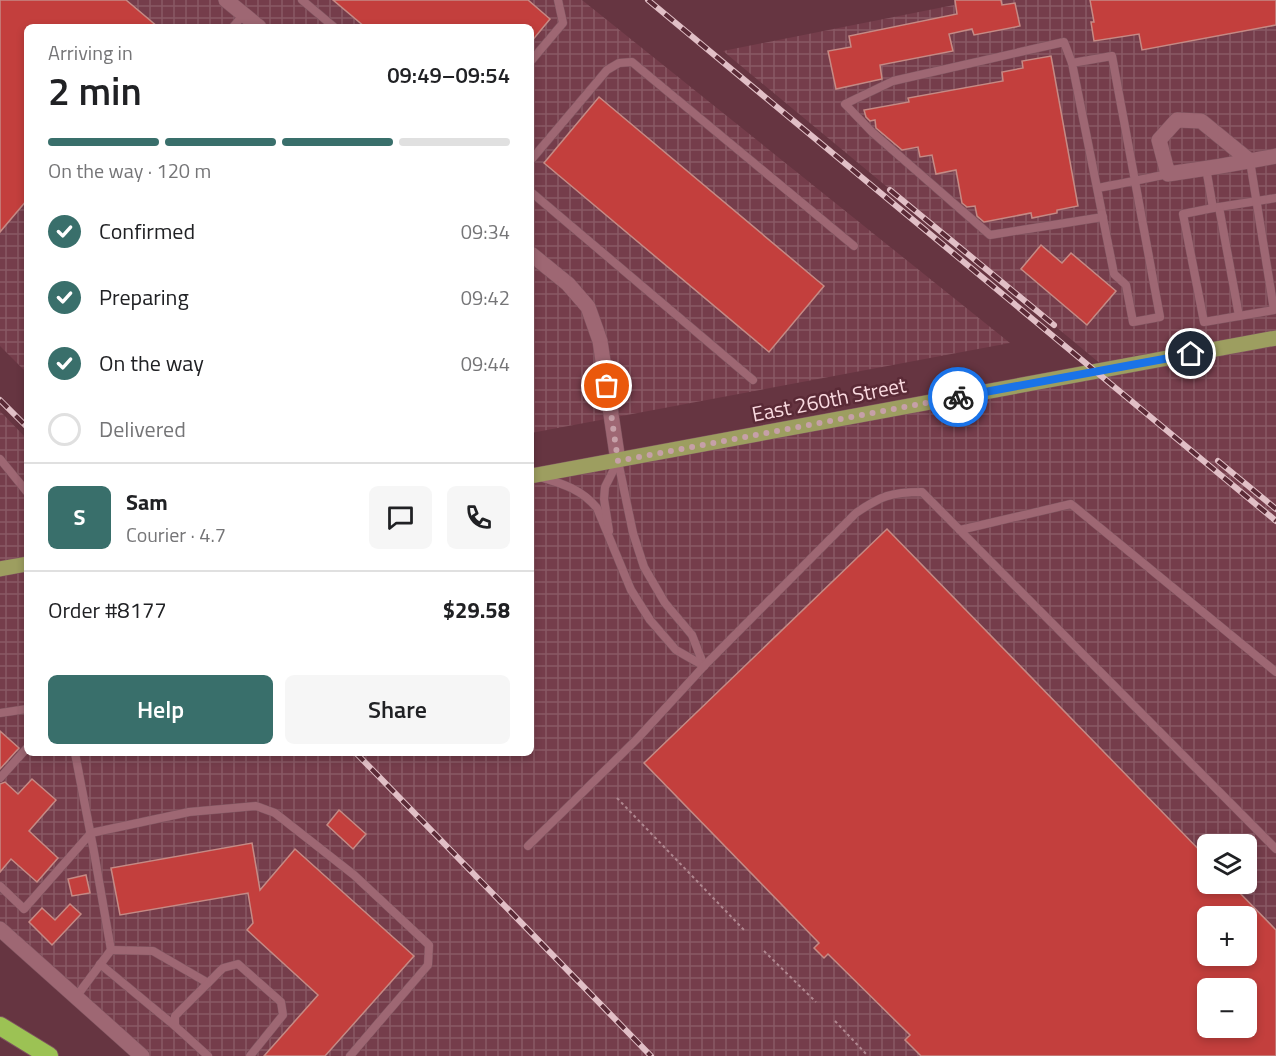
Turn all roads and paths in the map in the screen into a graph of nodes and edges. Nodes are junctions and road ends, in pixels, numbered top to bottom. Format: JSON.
{"nodes":[{"id":1,"x":226,"y":0,"type":"edge"},
{"id":2,"x":302,"y":0,"type":"edge"},
{"id":3,"x":558,"y":0,"type":"edge"},
{"id":4,"x":244,"y":14,"type":"junction"},
{"id":5,"x":236,"y":24,"type":"edge"},
{"id":6,"x":256,"y":24,"type":"edge"},
{"id":7,"x":330,"y":24,"type":"edge"},
{"id":8,"x":534,"y":57,"type":"edge"},
{"id":9,"x":1072,"y":63,"type":"junction"},
{"id":10,"x":534,"y":156,"type":"edge"},
{"id":11,"x":1276,"y":156,"type":"edge"},
{"id":12,"x":1250,"y":161,"type":"junction"},
{"id":13,"x":1206,"y":168,"type":"junction"},
{"id":14,"x":1168,"y":174,"type":"junction"},
{"id":15,"x":1134,"y":181,"type":"junction"},
{"id":16,"x":1097,"y":188,"type":"junction"},
{"id":17,"x":534,"y":195,"type":"edge"},
{"id":18,"x":1276,"y":198,"type":"edge"},
{"id":19,"x":1257,"y":201,"type":"junction"},
{"id":20,"x":1216,"y":207,"type":"junction"},
{"id":21,"x":1102,"y":217,"type":"junction"},
{"id":22,"x":854,"y":246,"type":"dead end"},
{"id":23,"x":534,"y":256,"type":"edge"},
{"id":24,"x":1239,"y":316,"type":"junction"},
{"id":25,"x":1276,"y":338,"type":"edge"},
{"id":26,"x":753,"y":380,"type":"dead end"},
{"id":27,"x":0,"y":459,"type":"edge"},
{"id":28,"x":618,"y":461,"type":"junction"},
{"id":29,"x":534,"y":476,"type":"edge"},
{"id":30,"x":534,"y":477,"type":"edge"},
{"id":31,"x":24,"y":488,"type":"edge"},
{"id":32,"x":960,"y":530,"type":"junction"},
{"id":33,"x":612,"y":547,"type":"junction"},
{"id":34,"x":24,"y":565,"type":"edge"},
{"id":35,"x":0,"y":569,"type":"edge"},
{"id":36,"x":704,"y":666,"type":"junction"},
{"id":37,"x":1276,"y":672,"type":"edge"},
{"id":38,"x":24,"y":709,"type":"edge"},
{"id":39,"x":0,"y":713,"type":"edge"},
{"id":40,"x":24,"y":751,"type":"edge"},
{"id":41,"x":76,"y":756,"type":"edge"},
{"id":42,"x":0,"y":778,"type":"edge"},
{"id":43,"x":617,"y":798,"type":"dead end"},
{"id":44,"x":91,"y":833,"type":"junction"},
{"id":45,"x":528,"y":846,"type":"dead end"},
{"id":46,"x":1276,"y":849,"type":"edge"},
{"id":47,"x":0,"y":886,"type":"edge"},
{"id":48,"x":0,"y":929,"type":"edge"},
{"id":49,"x":745,"y":931,"type":"dead end"},
{"id":50,"x":111,"y":950,"type":"junction"},
{"id":51,"x":765,"y":951,"type":"dead end"},
{"id":52,"x":100,"y":964,"type":"junction"},
{"id":53,"x":208,"y":983,"type":"junction"},
{"id":54,"x":76,"y":997,"type":"junction"},
{"id":55,"x":816,"y":1002,"type":"dead end"},
{"id":56,"x":834,"y":1021,"type":"dead end"},
{"id":57,"x":0,"y":1026,"type":"edge"},
{"id":58,"x":175,"y":1026,"type":"junction"},
{"id":59,"x":0,"y":1035,"type":"edge"},
{"id":60,"x":24,"y":1056,"type":"edge"},
{"id":61,"x":49,"y":1056,"type":"edge"},
{"id":62,"x":142,"y":1056,"type":"edge"},
{"id":63,"x":208,"y":1056,"type":"edge"},
{"id":64,"x":250,"y":1056,"type":"edge"},
{"id":65,"x":350,"y":1056,"type":"edge"},
{"id":66,"x":868,"y":1056,"type":"edge"}],
"edges":[{"from":1,"to":4,"type":"street"},
{"from":2,"to":7,"type":"lane"},
{"from":3,"to":8,"type":"lane"},
{"from":4,"to":5,"type":"lane"},
{"from":4,"to":6,"type":"street"},
{"from":9,"to":15,"type":"lane"},
{"from":9,"to":16,"type":"lane"},
{"from":9,"to":21,"type":"lane"},
{"from":10,"to":22,"type":"lane"},
{"from":11,"to":12,"type":"street"},
{"from":12,"to":13,"type":"street"},
{"from":12,"to":14,"type":"street"},
{"from":12,"to":19,"type":"lane"},
{"from":13,"to":14,"type":"street"},
{"from":13,"to":20,"type":"lane"},
{"from":14,"to":15,"type":"lane"},
{"from":15,"to":16,"type":"lane"},
{"from":15,"to":21,"type":"lane"},
{"from":16,"to":21,"type":"lane"},
{"from":17,"to":26,"type":"lane"},
{"from":18,"to":19,"type":"lane"},
{"from":19,"to":20,"type":"lane"},
{"from":19,"to":24,"type":"lane"},
{"from":20,"to":24,"type":"lane"},
{"from":20,"to":24,"type":"lane"},
{"from":23,"to":28,"type":"street"},
{"from":25,"to":28,"type":"main road","name":"East 260th Street"},
{"from":27,"to":31,"type":"lane"},
{"from":28,"to":29,"type":"main road","name":"East 260th Street"},
{"from":28,"to":33,"type":"lane"},
{"from":28,"to":36,"type":"lane"},
{"from":30,"to":33,"type":"lane"},
{"from":32,"to":36,"type":"lane"},
{"from":32,"to":37,"type":"lane"},
{"from":32,"to":46,"type":"lane"},
{"from":33,"to":36,"type":"lane"},
{"from":34,"to":35,"type":"main road"},
{"from":36,"to":45,"type":"lane"},
{"from":38,"to":39,"type":"lane"},
{"from":40,"to":42,"type":"lane"},
{"from":41,"to":44,"type":"lane"},
{"from":43,"to":49,"type":"path"},
{"from":44,"to":47,"type":"lane"},
{"from":44,"to":50,"type":"lane"},
{"from":44,"to":65,"type":"lane"},
{"from":48,"to":54,"type":"street"},
{"from":50,"to":52,"type":"lane"},
{"from":50,"to":53,"type":"lane"},
{"from":51,"to":55,"type":"path"},
{"from":52,"to":54,"type":"lane"},
{"from":52,"to":58,"type":"lane"},
{"from":53,"to":58,"type":"lane"},
{"from":53,"to":64,"type":"lane"},
{"from":54,"to":62,"type":"street"},
{"from":56,"to":66,"type":"path"},
{"from":57,"to":61,"type":"highway"},
{"from":58,"to":63,"type":"lane"},
{"from":59,"to":60,"type":"highway"}]}
